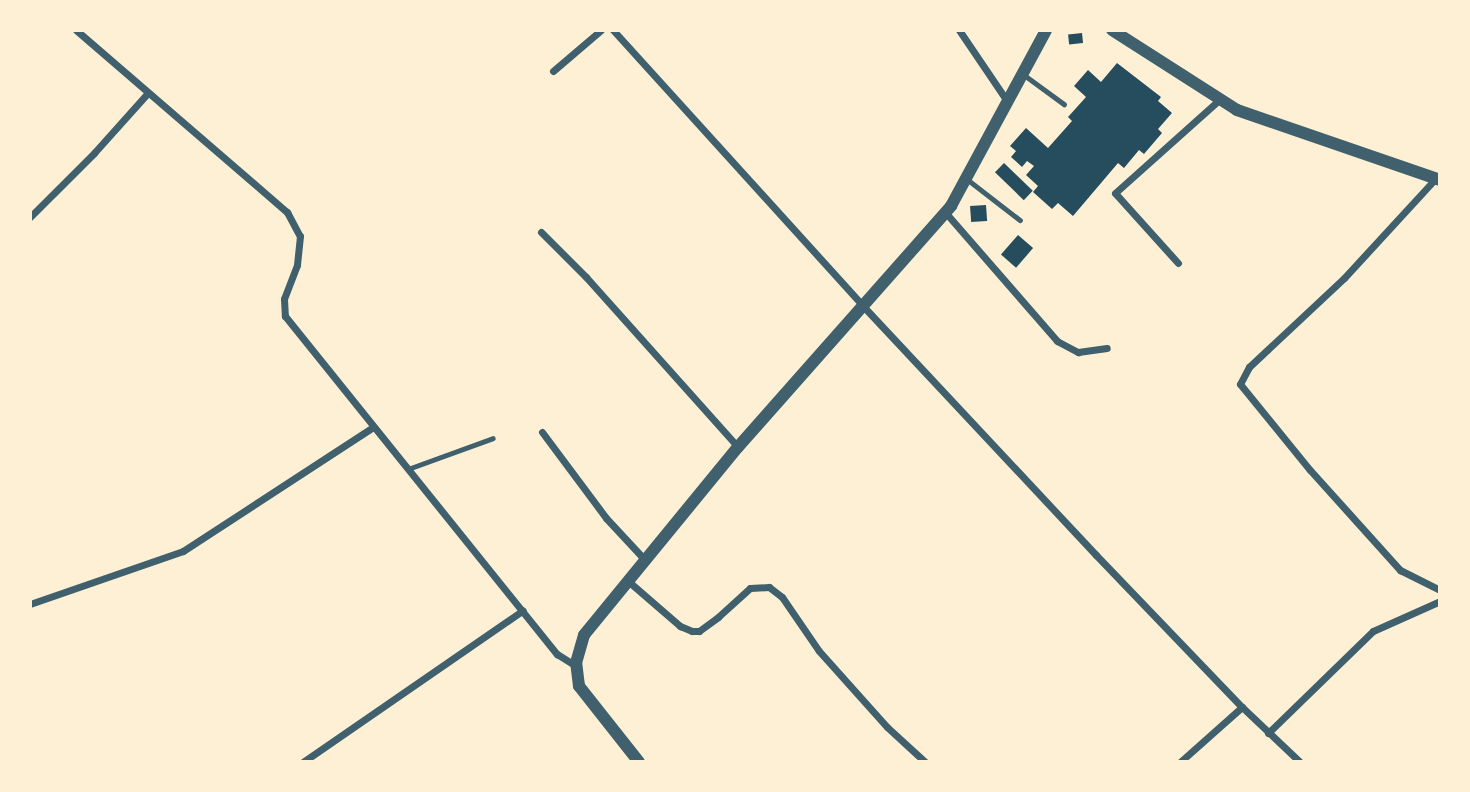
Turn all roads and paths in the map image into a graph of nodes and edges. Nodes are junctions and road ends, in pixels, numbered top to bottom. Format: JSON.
{"nodes":[{"id":1,"x":76,"y":30,"type":"edge"},
{"id":2,"x":601,"y":30,"type":"edge"},
{"id":3,"x":613,"y":30,"type":"edge"},
{"id":4,"x":959,"y":30,"type":"edge"},
{"id":5,"x":1046,"y":30,"type":"edge"},
{"id":6,"x":1112,"y":30,"type":"edge"},
{"id":7,"x":553,"y":71,"type":"dead end"},
{"id":8,"x":1023,"y":74,"type":"junction"},
{"id":9,"x":147,"y":93,"type":"junction"},
{"id":10,"x":1219,"y":100,"type":"junction"},
{"id":11,"x":1007,"y":102,"type":"junction"},
{"id":12,"x":1064,"y":104,"type":"dead end"},
{"id":13,"x":967,"y":178,"type":"junction"},
{"id":14,"x":1438,"y":179,"type":"edge"},
{"id":15,"x":945,"y":212,"type":"junction"},
{"id":16,"x":30,"y":217,"type":"edge"},
{"id":17,"x":1020,"y":220,"type":"dead end"},
{"id":18,"x":541,"y":232,"type":"dead end"},
{"id":19,"x":1178,"y":263,"type":"dead end"},
{"id":20,"x":863,"y":306,"type":"junction"},
{"id":21,"x":1107,"y":348,"type":"dead end"},
{"id":22,"x":373,"y":427,"type":"junction"},
{"id":23,"x":542,"y":432,"type":"dead end"},
{"id":24,"x":493,"y":438,"type":"dead end"},
{"id":25,"x":738,"y":447,"type":"junction"},
{"id":26,"x":407,"y":469,"type":"junction"},
{"id":27,"x":645,"y":559,"type":"junction"},
{"id":28,"x":628,"y":581,"type":"junction"},
{"id":29,"x":1440,"y":590,"type":"edge"},
{"id":30,"x":1440,"y":601,"type":"edge"},
{"id":31,"x":30,"y":604,"type":"edge"},
{"id":32,"x":523,"y":610,"type":"junction"},
{"id":33,"x":576,"y":666,"type":"junction"},
{"id":34,"x":1242,"y":707,"type":"junction"},
{"id":35,"x":1269,"y":733,"type":"junction"},
{"id":36,"x":303,"y":762,"type":"edge"},
{"id":37,"x":639,"y":762,"type":"edge"},
{"id":38,"x":925,"y":762,"type":"edge"},
{"id":39,"x":1180,"y":762,"type":"edge"},
{"id":40,"x":1300,"y":762,"type":"edge"}],
"edges":[{"from":1,"to":9,"type":"street"},
{"from":2,"to":7,"type":"street"},
{"from":3,"to":20,"type":"street"},
{"from":4,"to":11,"type":"street"},
{"from":5,"to":8,"type":"street"},
{"from":6,"to":10,"type":"street"},
{"from":8,"to":11,"type":"street"},
{"from":8,"to":12,"type":"lane"},
{"from":9,"to":16,"type":"street"},
{"from":9,"to":22,"type":"street"},
{"from":10,"to":14,"type":"street"},
{"from":10,"to":19,"type":"street"},
{"from":11,"to":13,"type":"street"},
{"from":13,"to":15,"type":"street"},
{"from":13,"to":17,"type":"lane"},
{"from":14,"to":29,"type":"street"},
{"from":15,"to":20,"type":"street"},
{"from":15,"to":21,"type":"street"},
{"from":18,"to":25,"type":"street"},
{"from":20,"to":25,"type":"street"},
{"from":20,"to":34,"type":"street"},
{"from":22,"to":26,"type":"street"},
{"from":22,"to":31,"type":"street"},
{"from":23,"to":27,"type":"street"},
{"from":24,"to":26,"type":"lane"},
{"from":25,"to":27,"type":"street"},
{"from":26,"to":32,"type":"street"},
{"from":27,"to":28,"type":"street"},
{"from":28,"to":33,"type":"street"},
{"from":28,"to":38,"type":"street"},
{"from":30,"to":35,"type":"street"},
{"from":32,"to":33,"type":"street"},
{"from":32,"to":36,"type":"street"},
{"from":33,"to":37,"type":"street"},
{"from":34,"to":35,"type":"street"},
{"from":34,"to":39,"type":"street"},
{"from":35,"to":40,"type":"street"}]}
